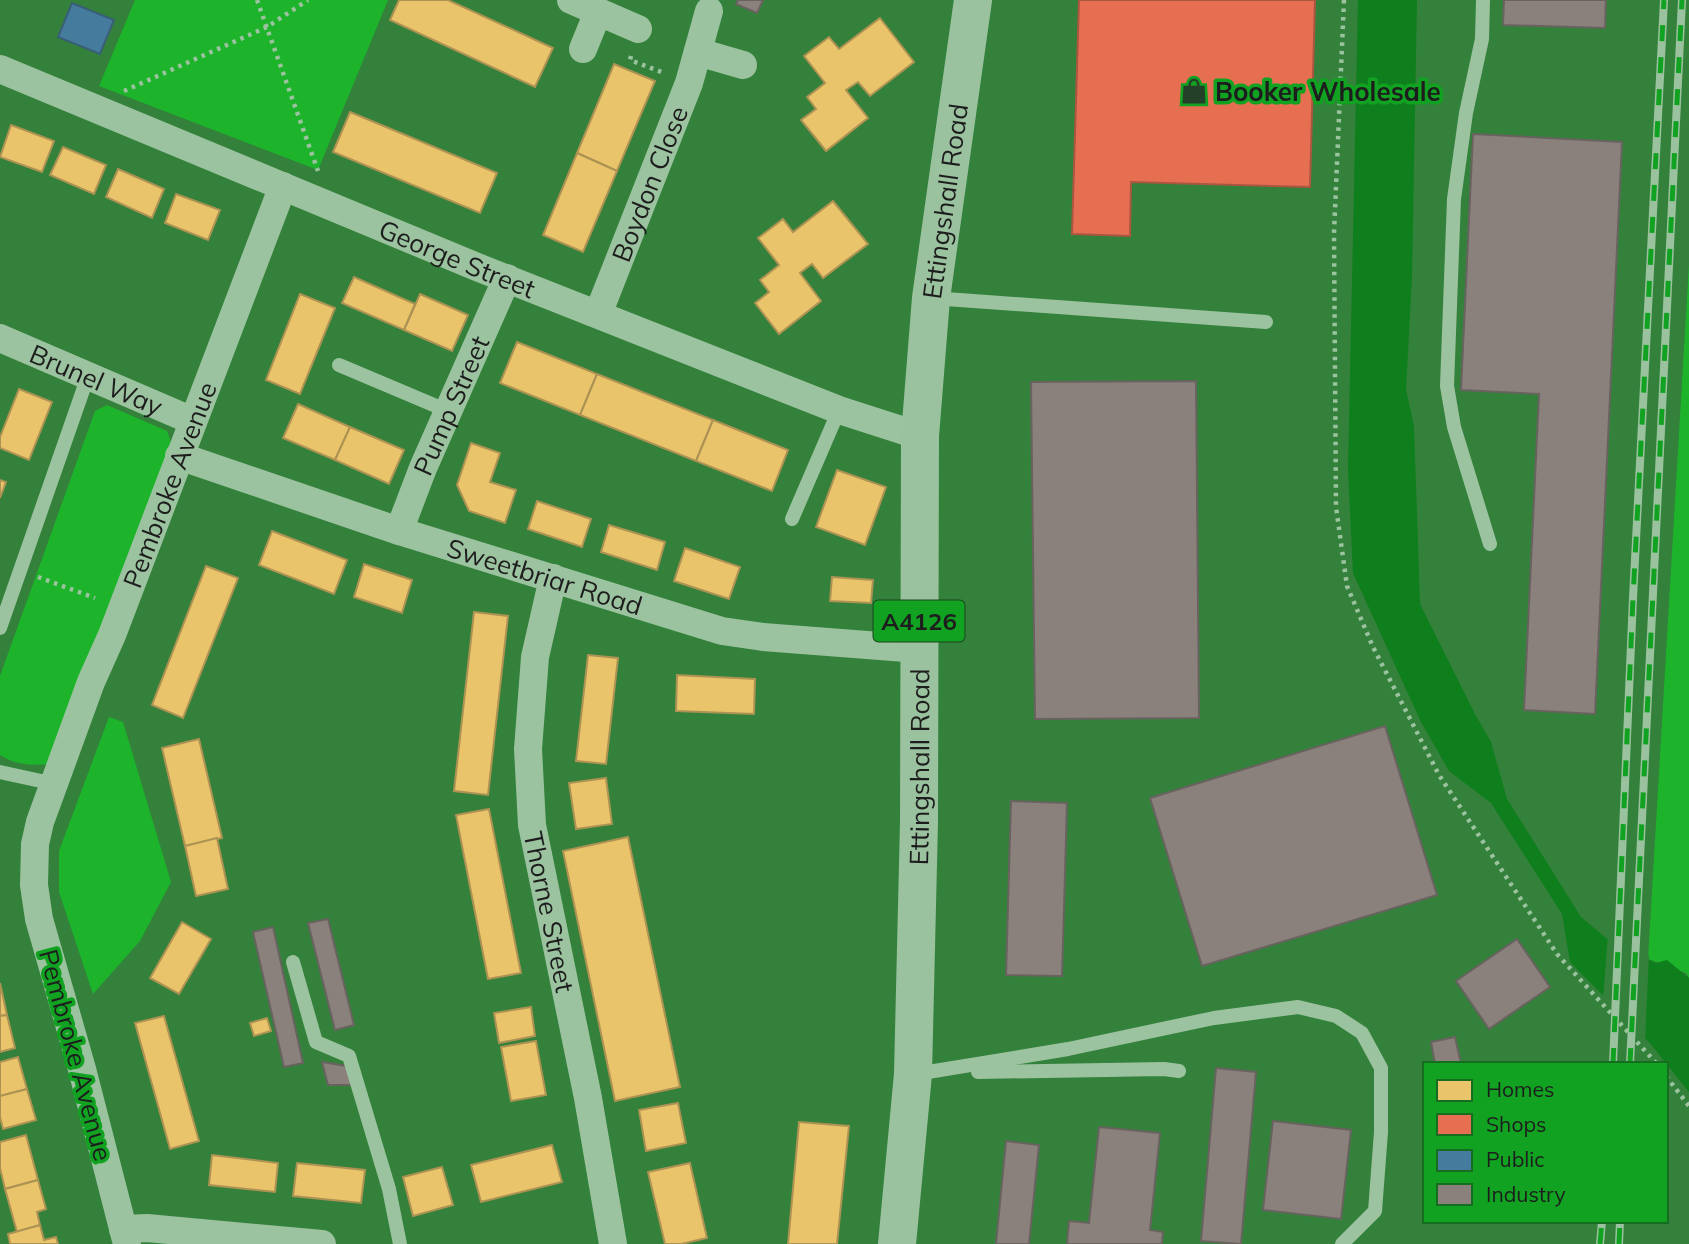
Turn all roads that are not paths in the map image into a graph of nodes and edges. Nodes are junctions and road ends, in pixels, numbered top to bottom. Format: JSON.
{"nodes":[{"id":1,"x":571,"y":0,"type":"edge"},
{"id":2,"x":973,"y":0,"type":"edge"},
{"id":3,"x":1483,"y":0,"type":"edge"},
{"id":4,"x":709,"y":11,"type":"dead end"},
{"id":5,"x":598,"y":12,"type":"junction"},
{"id":6,"x":638,"y":29,"type":"dead end"},
{"id":7,"x":583,"y":50,"type":"dead end"},
{"id":8,"x":698,"y":52,"type":"junction"},
{"id":9,"x":743,"y":65,"type":"dead end"},
{"id":10,"x":0,"y":69,"type":"edge"},
{"id":11,"x":283,"y":186,"type":"junction"},
{"id":12,"x":507,"y":278,"type":"junction"},
{"id":13,"x":931,"y":298,"type":"junction"},
{"id":14,"x":598,"y":314,"type":"junction"},
{"id":15,"x":1266,"y":322,"type":"dead end"},
{"id":16,"x":0,"y":338,"type":"edge"},
{"id":17,"x":339,"y":365,"type":"dead end"},
{"id":18,"x":88,"y":376,"type":"junction"},
{"id":19,"x":839,"y":410,"type":"junction"},
{"id":20,"x":448,"y":411,"type":"junction"},
{"id":21,"x":192,"y":421,"type":"junction"},
{"id":22,"x":920,"y":436,"type":"junction"},
{"id":23,"x":179,"y":456,"type":"junction"},
{"id":24,"x":792,"y":519,"type":"dead end"},
{"id":25,"x":398,"y":531,"type":"junction"},
{"id":26,"x":1490,"y":544,"type":"dead end"},
{"id":27,"x":553,"y":578,"type":"junction"},
{"id":28,"x":0,"y":628,"type":"edge"},
{"id":29,"x":919,"y":649,"type":"junction"},
{"id":30,"x":0,"y":772,"type":"edge"},
{"id":31,"x":55,"y":784,"type":"junction"},
{"id":32,"x":293,"y":962,"type":"dead end"},
{"id":33,"x":1179,"y":1071,"type":"dead end"},
{"id":34,"x":914,"y":1074,"type":"junction"},
{"id":35,"x":125,"y":1236,"type":"edge"},
{"id":36,"x":322,"y":1244,"type":"edge"},
{"id":37,"x":400,"y":1244,"type":"edge"},
{"id":38,"x":614,"y":1244,"type":"edge"},
{"id":39,"x":897,"y":1244,"type":"edge"},
{"id":40,"x":1342,"y":1244,"type":"edge"}],
"edges":[{"from":1,"to":5,"type":"street"},
{"from":2,"to":13,"type":"main road","name":"Ettingshall Road","number":"A4126"},
{"from":3,"to":26,"type":"lane"},
{"from":4,"to":8,"type":"street","name":"Boydon Close"},
{"from":5,"to":6,"type":"street"},
{"from":5,"to":7,"type":"street"},
{"from":8,"to":9,"type":"street"},
{"from":8,"to":14,"type":"street","name":"Boydon Close"},
{"from":10,"to":11,"type":"street","name":"George Street"},
{"from":11,"to":12,"type":"street","name":"George Street"},
{"from":11,"to":21,"type":"street","name":"Pembroke Avenue"},
{"from":12,"to":14,"type":"street","name":"George Street"},
{"from":12,"to":20,"type":"street","name":"Pump Street"},
{"from":13,"to":15,"type":"lane"},
{"from":13,"to":22,"type":"main road","name":"Ettingshall Road","number":"A4126"},
{"from":14,"to":19,"type":"street","name":"George Street"},
{"from":16,"to":18,"type":"street","name":"Brunel Way"},
{"from":17,"to":20,"type":"lane"},
{"from":18,"to":21,"type":"street","name":"Brunel Way"},
{"from":18,"to":28,"type":"lane"},
{"from":19,"to":22,"type":"street","name":"George Street"},
{"from":19,"to":24,"type":"lane"},
{"from":20,"to":25,"type":"street","name":"Pump Street"},
{"from":21,"to":23,"type":"street","name":"Pembroke Avenue"},
{"from":22,"to":29,"type":"main road","name":"Ettingshall Road","number":"A4126"},
{"from":23,"to":25,"type":"street","name":"Sweetbriar Road"},
{"from":23,"to":31,"type":"street","name":"Pembroke Avenue"},
{"from":25,"to":27,"type":"street","name":"Sweetbriar Road"},
{"from":27,"to":29,"type":"street","name":"Sweetbriar Road"},
{"from":27,"to":38,"type":"street","name":"Thorne Street"},
{"from":29,"to":34,"type":"main road","name":"Ettingshall Road","number":"A4126"},
{"from":30,"to":31,"type":"lane"},
{"from":31,"to":35,"type":"street","name":"Pembroke Avenue"},
{"from":32,"to":37,"type":"lane"},
{"from":33,"to":34,"type":"lane"},
{"from":34,"to":39,"type":"main road","name":"Ettingshall Road","number":"A4126"},
{"from":34,"to":40,"type":"lane"},
{"from":35,"to":36,"type":"street"}]}
